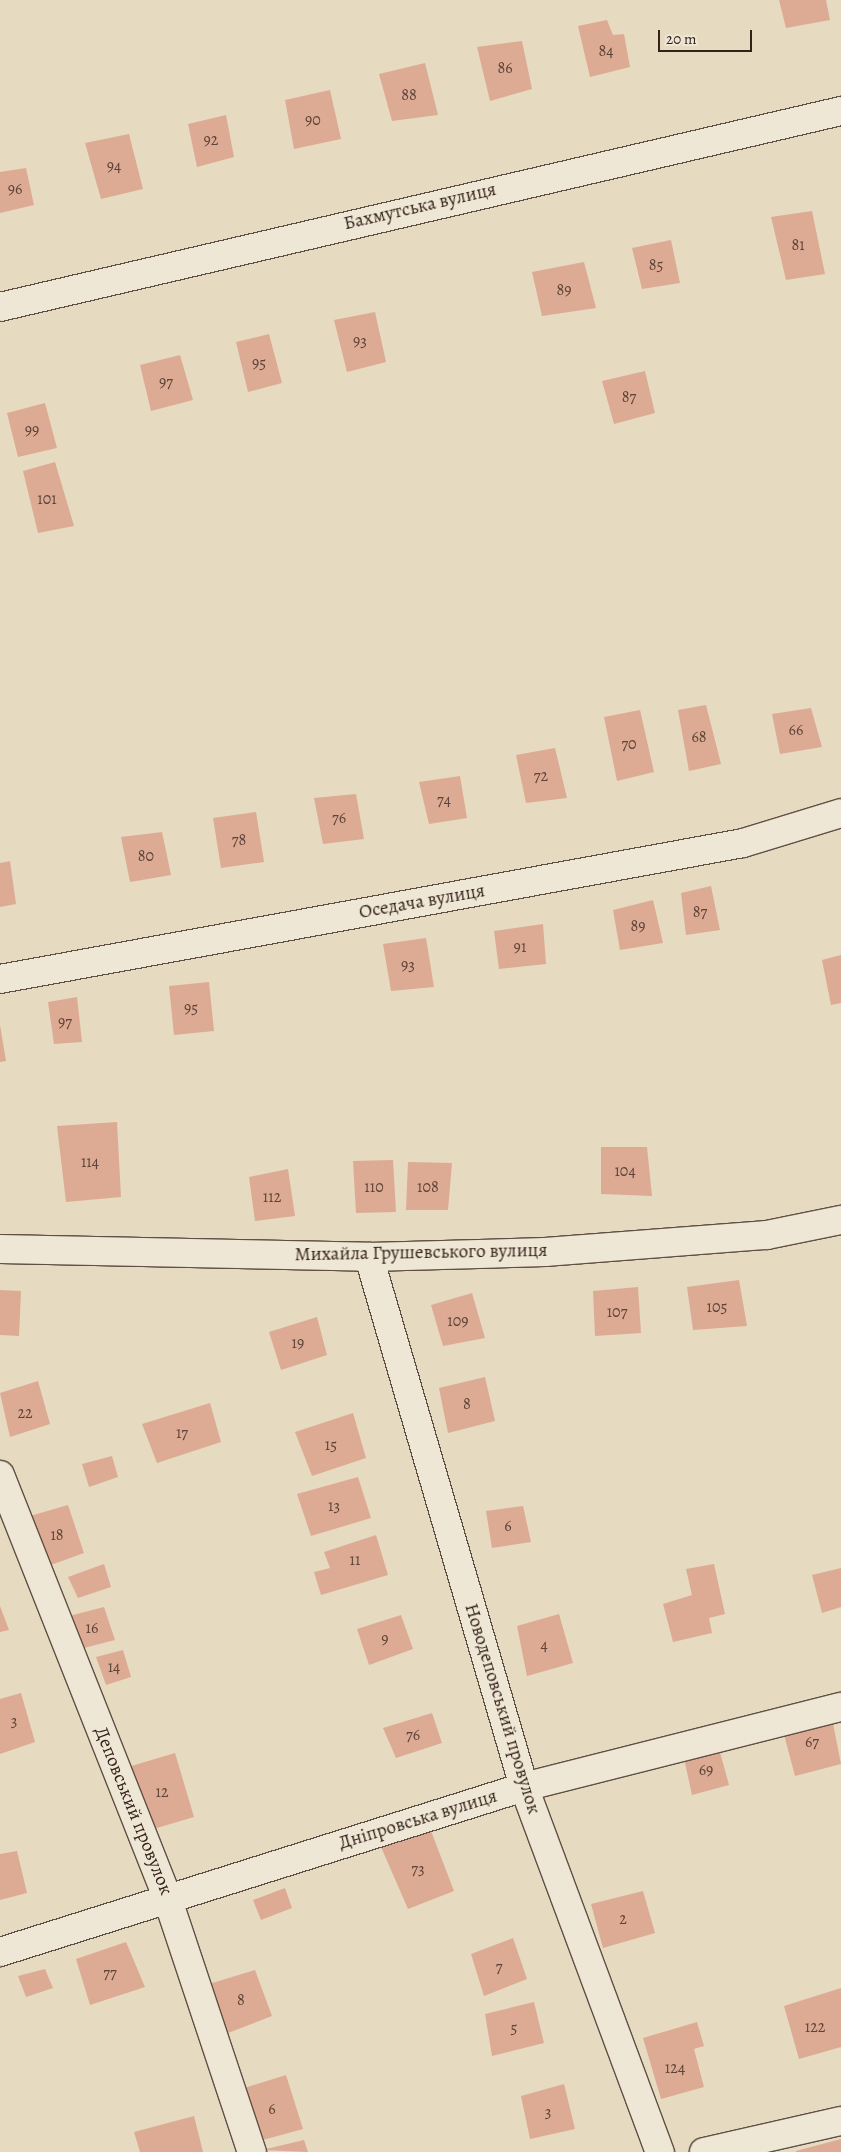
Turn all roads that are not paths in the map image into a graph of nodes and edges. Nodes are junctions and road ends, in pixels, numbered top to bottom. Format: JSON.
{"nodes":[{"id":1,"x":841,"y":111,"type":"edge"},
{"id":2,"x":0,"y":307,"type":"edge"},
{"id":3,"x":841,"y":813,"type":"edge"},
{"id":4,"x":0,"y":979,"type":"edge"},
{"id":5,"x":841,"y":1220,"type":"edge"},
{"id":6,"x":0,"y":1249,"type":"edge"},
{"id":7,"x":369,"y":1257,"type":"junction"},
{"id":8,"x":0,"y":1475,"type":"edge"},
{"id":9,"x":841,"y":1707,"type":"edge"},
{"id":10,"x":524,"y":1787,"type":"junction"},
{"id":11,"x":167,"y":1897,"type":"junction"},
{"id":12,"x":0,"y":1952,"type":"edge"},
{"id":13,"x":841,"y":2121,"type":"edge"},
{"id":14,"x":252,"y":2152,"type":"edge"},
{"id":15,"x":660,"y":2152,"type":"edge"},
{"id":16,"x":704,"y":2152,"type":"edge"}],
"edges":[{"from":1,"to":2,"type":"street","name":"Бахмутська вулиця"},
{"from":3,"to":4,"type":"street","name":"Оседача вулиця"},
{"from":5,"to":7,"type":"street","name":"Михайла Грушевського вулиця"},
{"from":6,"to":7,"type":"street","name":"Михайла Грушевського вулиця"},
{"from":7,"to":10,"type":"street","name":"Новодеповський провулок"},
{"from":8,"to":11,"type":"street","name":"Деповський провулок"},
{"from":9,"to":10,"type":"street","name":"Дніпровська вулиця"},
{"from":10,"to":11,"type":"street","name":"Дніпровська вулиця"},
{"from":10,"to":15,"type":"street","name":"Новодеповський провулок"},
{"from":11,"to":12,"type":"street","name":"Дніпровська вулиця"},
{"from":11,"to":14,"type":"street","name":"Деповський провулок"},
{"from":13,"to":16,"type":"street"}]}
